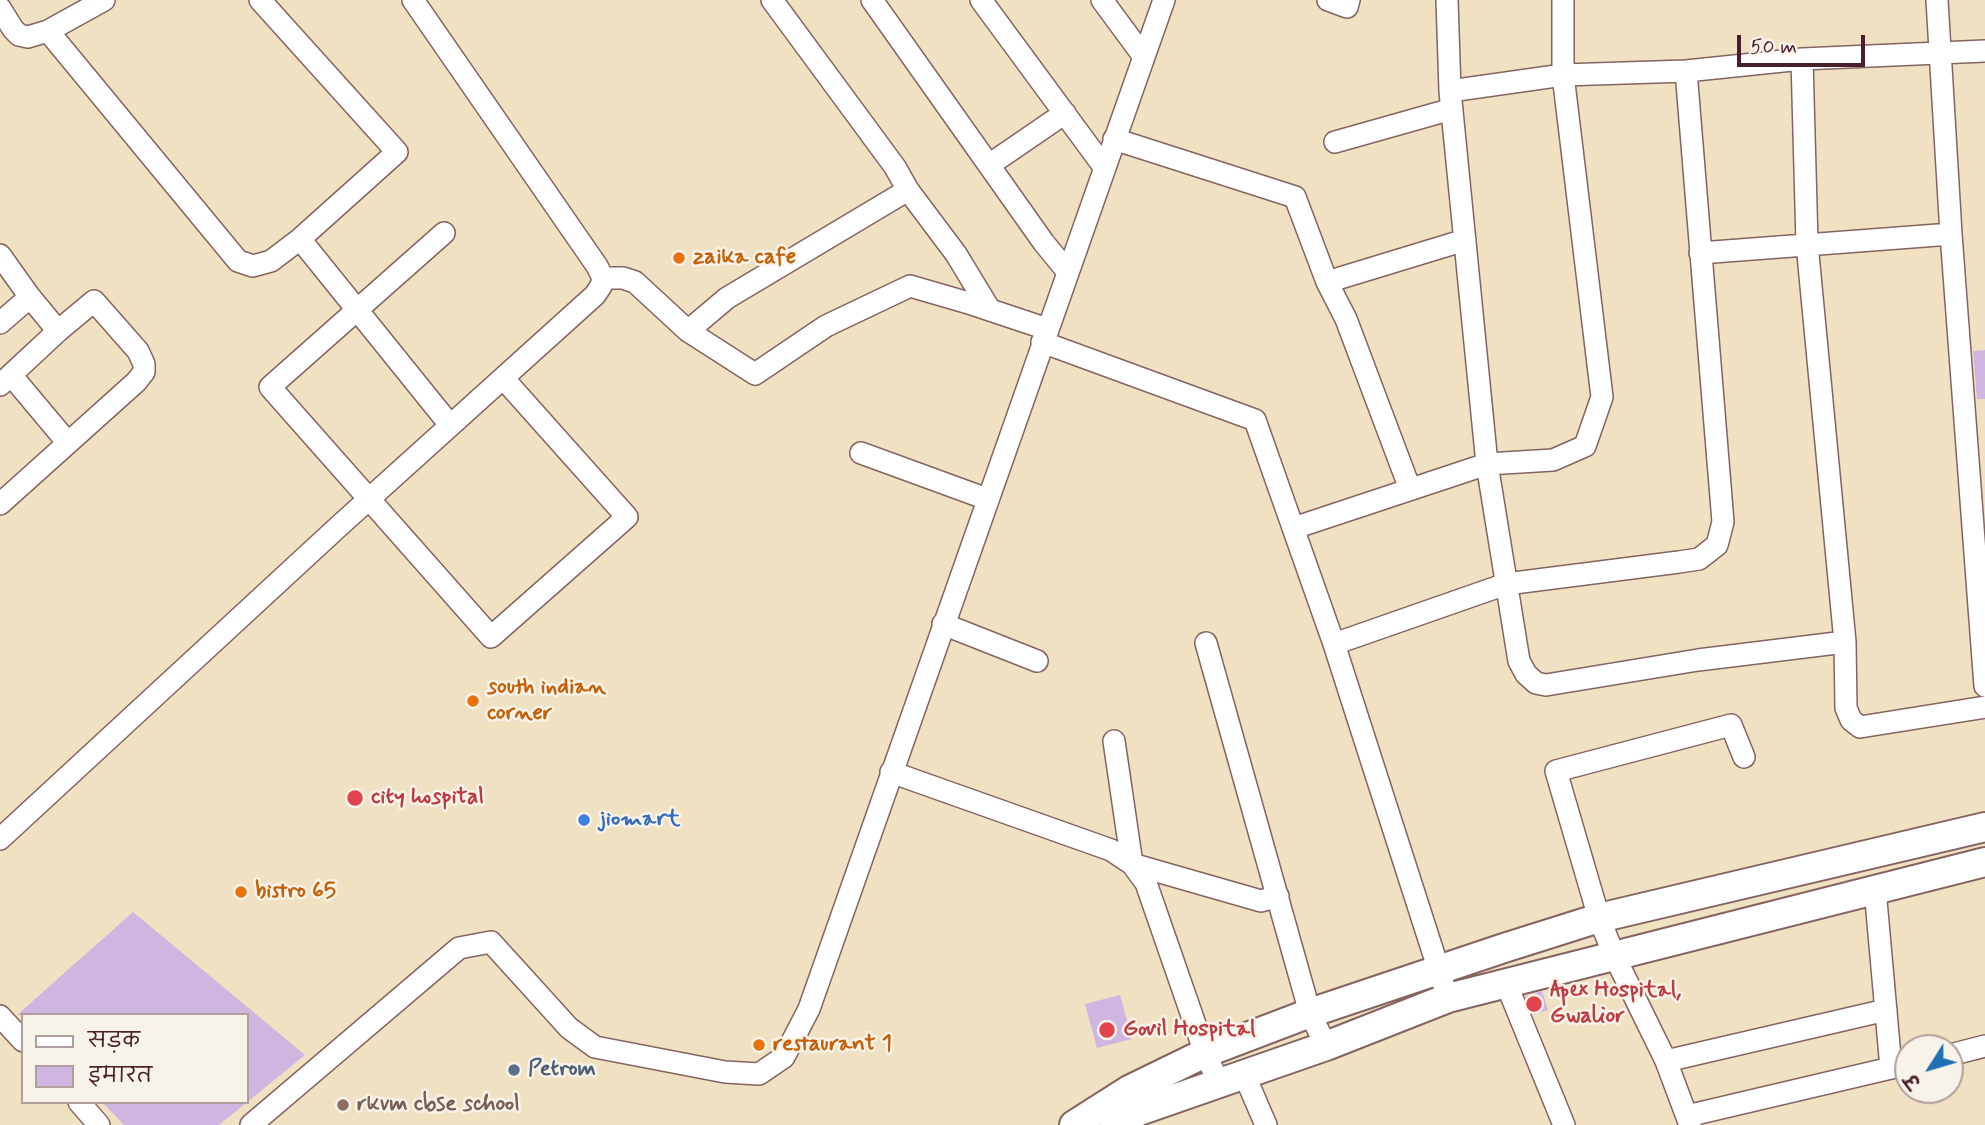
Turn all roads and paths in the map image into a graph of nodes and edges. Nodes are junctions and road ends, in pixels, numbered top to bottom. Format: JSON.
{"nodes":[{"id":1,"x":104,"y":0,"type":"edge"},
{"id":2,"x":260,"y":0,"type":"edge"},
{"id":3,"x":414,"y":0,"type":"edge"},
{"id":4,"x":772,"y":0,"type":"edge"},
{"id":5,"x":872,"y":0,"type":"edge"},
{"id":6,"x":981,"y":0,"type":"edge"},
{"id":7,"x":1102,"y":0,"type":"edge"},
{"id":8,"x":1164,"y":0,"type":"edge"},
{"id":9,"x":1328,"y":0,"type":"edge"},
{"id":10,"x":1349,"y":0,"type":"edge"},
{"id":11,"x":1447,"y":0,"type":"edge"},
{"id":12,"x":1563,"y":0,"type":"edge"},
{"id":13,"x":1937,"y":0,"type":"edge"},
{"id":14,"x":0,"y":8,"type":"edge"},
{"id":15,"x":47,"y":31,"type":"junction"},
{"id":16,"x":1985,"y":51,"type":"edge"},
{"id":17,"x":1940,"y":53,"type":"junction"},
{"id":18,"x":1144,"y":57,"type":"junction"},
{"id":19,"x":1802,"y":59,"type":"junction"},
{"id":20,"x":1686,"y":71,"type":"junction"},
{"id":21,"x":1563,"y":75,"type":"junction"},
{"id":22,"x":1451,"y":100,"type":"junction"},
{"id":23,"x":1065,"y":113,"type":"junction"},
{"id":24,"x":1114,"y":139,"type":"junction"},
{"id":25,"x":1335,"y":142,"type":"dead end"},
{"id":26,"x":989,"y":165,"type":"junction"},
{"id":27,"x":1104,"y":167,"type":"junction"},
{"id":28,"x":908,"y":190,"type":"junction"},
{"id":29,"x":444,"y":233,"type":"dead end"},
{"id":30,"x":1951,"y":234,"type":"junction"},
{"id":31,"x":300,"y":239,"type":"junction"},
{"id":32,"x":1465,"y":240,"type":"junction"},
{"id":33,"x":1807,"y":244,"type":"junction"},
{"id":34,"x":1700,"y":254,"type":"junction"},
{"id":35,"x":0,"y":256,"type":"edge"},
{"id":36,"x":1067,"y":271,"type":"junction"},
{"id":37,"x":603,"y":278,"type":"junction"},
{"id":38,"x":1327,"y":282,"type":"junction"},
{"id":39,"x":30,"y":297,"type":"junction"},
{"id":40,"x":357,"y":310,"type":"junction"},
{"id":41,"x":990,"y":310,"type":"junction"},
{"id":42,"x":0,"y":323,"type":"edge"},
{"id":43,"x":58,"y":331,"type":"junction"},
{"id":44,"x":688,"y":331,"type":"junction"},
{"id":45,"x":1044,"y":336,"type":"junction"},
{"id":46,"x":503,"y":378,"type":"junction"},
{"id":47,"x":5,"y":380,"type":"edge"},
{"id":48,"x":450,"y":425,"type":"junction"},
{"id":49,"x":68,"y":443,"type":"junction"},
{"id":50,"x":861,"y":453,"type":"dead end"},
{"id":51,"x":1487,"y":464,"type":"junction"},
{"id":52,"x":1410,"y":489,"type":"junction"},
{"id":53,"x":368,"y":499,"type":"junction"},
{"id":54,"x":987,"y":499,"type":"junction"},
{"id":55,"x":0,"y":504,"type":"edge"},
{"id":56,"x":1294,"y":528,"type":"junction"},
{"id":57,"x":1506,"y":584,"type":"junction"},
{"id":58,"x":943,"y":624,"type":"junction"},
{"id":59,"x":1845,"y":642,"type":"junction"},
{"id":60,"x":1206,"y":643,"type":"dead end"},
{"id":61,"x":1334,"y":644,"type":"junction"},
{"id":62,"x":1037,"y":661,"type":"dead end"},
{"id":63,"x":1985,"y":686,"type":"edge"},
{"id":64,"x":1985,"y":708,"type":"edge"},
{"id":65,"x":1114,"y":741,"type":"dead end"},
{"id":66,"x":1744,"y":757,"type":"dead end"},
{"id":67,"x":891,"y":772,"type":"junction"},
{"id":68,"x":1985,"y":827,"type":"edge"},
{"id":69,"x":0,"y":839,"type":"edge"},
{"id":70,"x":1985,"y":862,"type":"edge"},
{"id":71,"x":1132,"y":864,"type":"junction"},
{"id":72,"x":1875,"y":889,"type":"junction"},
{"id":73,"x":1278,"y":896,"type":"junction"},
{"id":74,"x":1599,"y":918,"type":"junction"},
{"id":75,"x":1614,"y":955,"type":"junction"},
{"id":76,"x":1439,"y":970,"type":"junction"},
{"id":77,"x":1506,"y":983,"type":"junction"},
{"id":78,"x":1448,"y":999,"type":"junction"},
{"id":79,"x":1886,"y":1010,"type":"junction"},
{"id":80,"x":1311,"y":1013,"type":"junction"},
{"id":81,"x":3,"y":1024,"type":"edge"},
{"id":82,"x":21,"y":1039,"type":"edge"},
{"id":83,"x":1894,"y":1042,"type":"edge"},
{"id":84,"x":1326,"y":1046,"type":"junction"},
{"id":85,"x":1985,"y":1046,"type":"edge"},
{"id":86,"x":1964,"y":1051,"type":"edge"},
{"id":87,"x":1205,"y":1053,"type":"junction"},
{"id":88,"x":1666,"y":1060,"type":"junction"},
{"id":89,"x":1894,"y":1068,"type":"edge"},
{"id":90,"x":1231,"y":1078,"type":"junction"},
{"id":91,"x":81,"y":1104,"type":"edge"},
{"id":92,"x":1689,"y":1121,"type":"edge"},
{"id":93,"x":99,"y":1125,"type":"edge"},
{"id":94,"x":251,"y":1125,"type":"edge"},
{"id":95,"x":1074,"y":1125,"type":"edge"},
{"id":96,"x":1115,"y":1125,"type":"edge"},
{"id":97,"x":1266,"y":1125,"type":"edge"},
{"id":98,"x":1562,"y":1125,"type":"edge"}],
"edges":[{"from":1,"to":15,"type":"street"},
{"from":2,"to":31,"type":"street"},
{"from":3,"to":37,"type":"street"},
{"from":4,"to":28,"type":"street"},
{"from":5,"to":26,"type":"street"},
{"from":6,"to":23,"type":"street"},
{"from":7,"to":18,"type":"street"},
{"from":8,"to":18,"type":"street"},
{"from":9,"to":10,"type":"street"},
{"from":11,"to":22,"type":"street"},
{"from":12,"to":21,"type":"street"},
{"from":13,"to":17,"type":"street"},
{"from":14,"to":15,"type":"street"},
{"from":15,"to":31,"type":"street"},
{"from":16,"to":17,"type":"street"},
{"from":17,"to":19,"type":"street"},
{"from":17,"to":30,"type":"street"},
{"from":18,"to":24,"type":"street"},
{"from":19,"to":20,"type":"street"},
{"from":19,"to":33,"type":"street"},
{"from":20,"to":21,"type":"street"},
{"from":20,"to":34,"type":"street"},
{"from":21,"to":22,"type":"street"},
{"from":21,"to":51,"type":"street"},
{"from":22,"to":25,"type":"street"},
{"from":22,"to":32,"type":"street"},
{"from":23,"to":26,"type":"street"},
{"from":23,"to":27,"type":"street"},
{"from":24,"to":27,"type":"street"},
{"from":24,"to":38,"type":"street"},
{"from":26,"to":36,"type":"street"},
{"from":27,"to":36,"type":"street"},
{"from":28,"to":41,"type":"street"},
{"from":28,"to":44,"type":"street"},
{"from":29,"to":40,"type":"street"},
{"from":30,"to":33,"type":"street"},
{"from":30,"to":63,"type":"street"},
{"from":31,"to":40,"type":"street"},
{"from":32,"to":38,"type":"street"},
{"from":32,"to":51,"type":"street"},
{"from":33,"to":34,"type":"street"},
{"from":33,"to":59,"type":"street"},
{"from":34,"to":57,"type":"street"},
{"from":35,"to":39,"type":"street"},
{"from":36,"to":45,"type":"street"},
{"from":37,"to":44,"type":"street"},
{"from":37,"to":46,"type":"street"},
{"from":38,"to":52,"type":"street"},
{"from":39,"to":42,"type":"street"},
{"from":39,"to":43,"type":"street"},
{"from":40,"to":48,"type":"street"},
{"from":40,"to":53,"type":"street"},
{"from":41,"to":44,"type":"street"},
{"from":41,"to":45,"type":"street"},
{"from":43,"to":47,"type":"street"},
{"from":43,"to":49,"type":"street"},
{"from":45,"to":54,"type":"street"},
{"from":45,"to":56,"type":"street"},
{"from":46,"to":48,"type":"street"},
{"from":46,"to":53,"type":"street"},
{"from":47,"to":49,"type":"street"},
{"from":48,"to":53,"type":"street"},
{"from":49,"to":55,"type":"street"},
{"from":50,"to":54,"type":"street"},
{"from":51,"to":52,"type":"street"},
{"from":51,"to":57,"type":"street"},
{"from":52,"to":56,"type":"street"},
{"from":53,"to":69,"type":"street"},
{"from":54,"to":58,"type":"street"},
{"from":56,"to":61,"type":"street"},
{"from":57,"to":59,"type":"street"},
{"from":57,"to":61,"type":"street"},
{"from":58,"to":62,"type":"street"},
{"from":58,"to":67,"type":"street"},
{"from":59,"to":64,"type":"street"},
{"from":60,"to":73,"type":"street"},
{"from":61,"to":76,"type":"street"},
{"from":65,"to":71,"type":"street"},
{"from":66,"to":74,"type":"street"},
{"from":67,"to":71,"type":"street"},
{"from":67,"to":94,"type":"street"},
{"from":68,"to":74,"type":"main road"},
{"from":70,"to":72,"type":"main road"},
{"from":71,"to":73,"type":"street"},
{"from":71,"to":87,"type":"street"},
{"from":72,"to":75,"type":"main road"},
{"from":72,"to":79,"type":"street"},
{"from":73,"to":80,"type":"street"},
{"from":74,"to":75,"type":"street"},
{"from":74,"to":76,"type":"main road"},
{"from":75,"to":77,"type":"main road"},
{"from":75,"to":88,"type":"street"},
{"from":76,"to":78,"type":"street"},
{"from":76,"to":80,"type":"main road"},
{"from":77,"to":78,"type":"main road"},
{"from":77,"to":98,"type":"street"},
{"from":78,"to":84,"type":"main road"},
{"from":79,"to":83,"type":"street"},
{"from":79,"to":88,"type":"street"},
{"from":80,"to":84,"type":"street"},
{"from":80,"to":87,"type":"main road"},
{"from":81,"to":82,"type":"street"},
{"from":84,"to":90,"type":"main road"},
{"from":85,"to":86,"type":"street"},
{"from":87,"to":90,"type":"street"},
{"from":87,"to":95,"type":"main road"},
{"from":88,"to":92,"type":"street"},
{"from":89,"to":92,"type":"street"},
{"from":90,"to":96,"type":"main road"},
{"from":90,"to":97,"type":"street"},
{"from":91,"to":93,"type":"street"}]}
